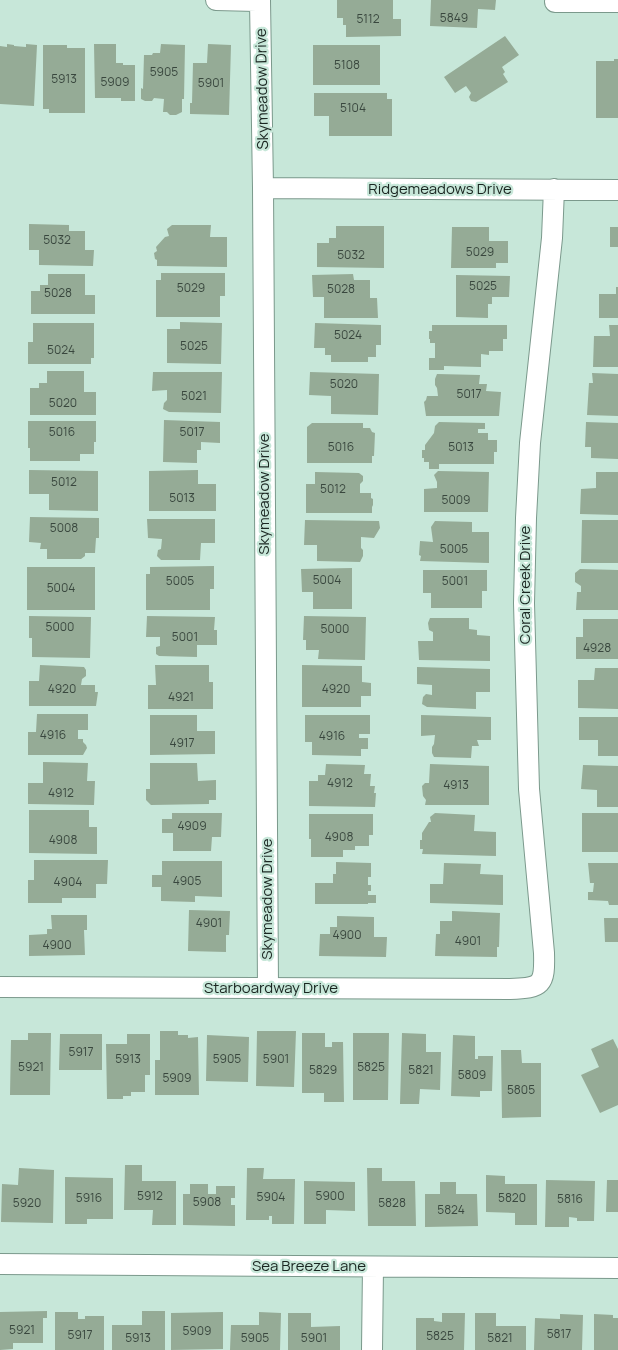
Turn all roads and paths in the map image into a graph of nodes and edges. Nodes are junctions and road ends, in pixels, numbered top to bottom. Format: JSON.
{"nodes":[{"id":1,"x":216,"y":0,"type":"edge"},
{"id":2,"x":260,"y":1,"type":"edge"},
{"id":3,"x":555,"y":2,"type":"dead end"},
{"id":4,"x":618,"y":2,"type":"edge"},
{"id":5,"x":263,"y":188,"type":"junction"},
{"id":6,"x":554,"y":189,"type":"junction"},
{"id":7,"x":618,"y":190,"type":"edge"},
{"id":8,"x":541,"y":981,"type":"joint"},
{"id":9,"x":0,"y":987,"type":"edge"},
{"id":10,"x":268,"y":988,"type":"junction"},
{"id":11,"x":0,"y":1264,"type":"edge"},
{"id":12,"x":373,"y":1267,"type":"junction"},
{"id":13,"x":618,"y":1268,"type":"edge"},
{"id":14,"x":372,"y":1350,"type":"edge"}],
"edges":[{"from":1,"to":2,"type":"street"},
{"from":2,"to":5,"type":"street","name":"Skymeadow Drive"},
{"from":3,"to":4,"type":"street"},
{"from":5,"to":6,"type":"street","name":"Ridgemeadows Drive"},
{"from":5,"to":10,"type":"street","name":"Skymeadow Drive"},
{"from":6,"to":7,"type":"street","name":"Ridgemeadows Drive"},
{"from":6,"to":8,"type":"street","name":"Coral Creek Drive"},
{"from":8,"to":10,"type":"street","name":"Starboardway Drive"},
{"from":9,"to":10,"type":"street","name":"Starboardway Drive"},
{"from":11,"to":12,"type":"street","name":"Sea Breeze Lane"},
{"from":12,"to":13,"type":"street","name":"Sea Breeze Lane"},
{"from":12,"to":14,"type":"street"}]}
